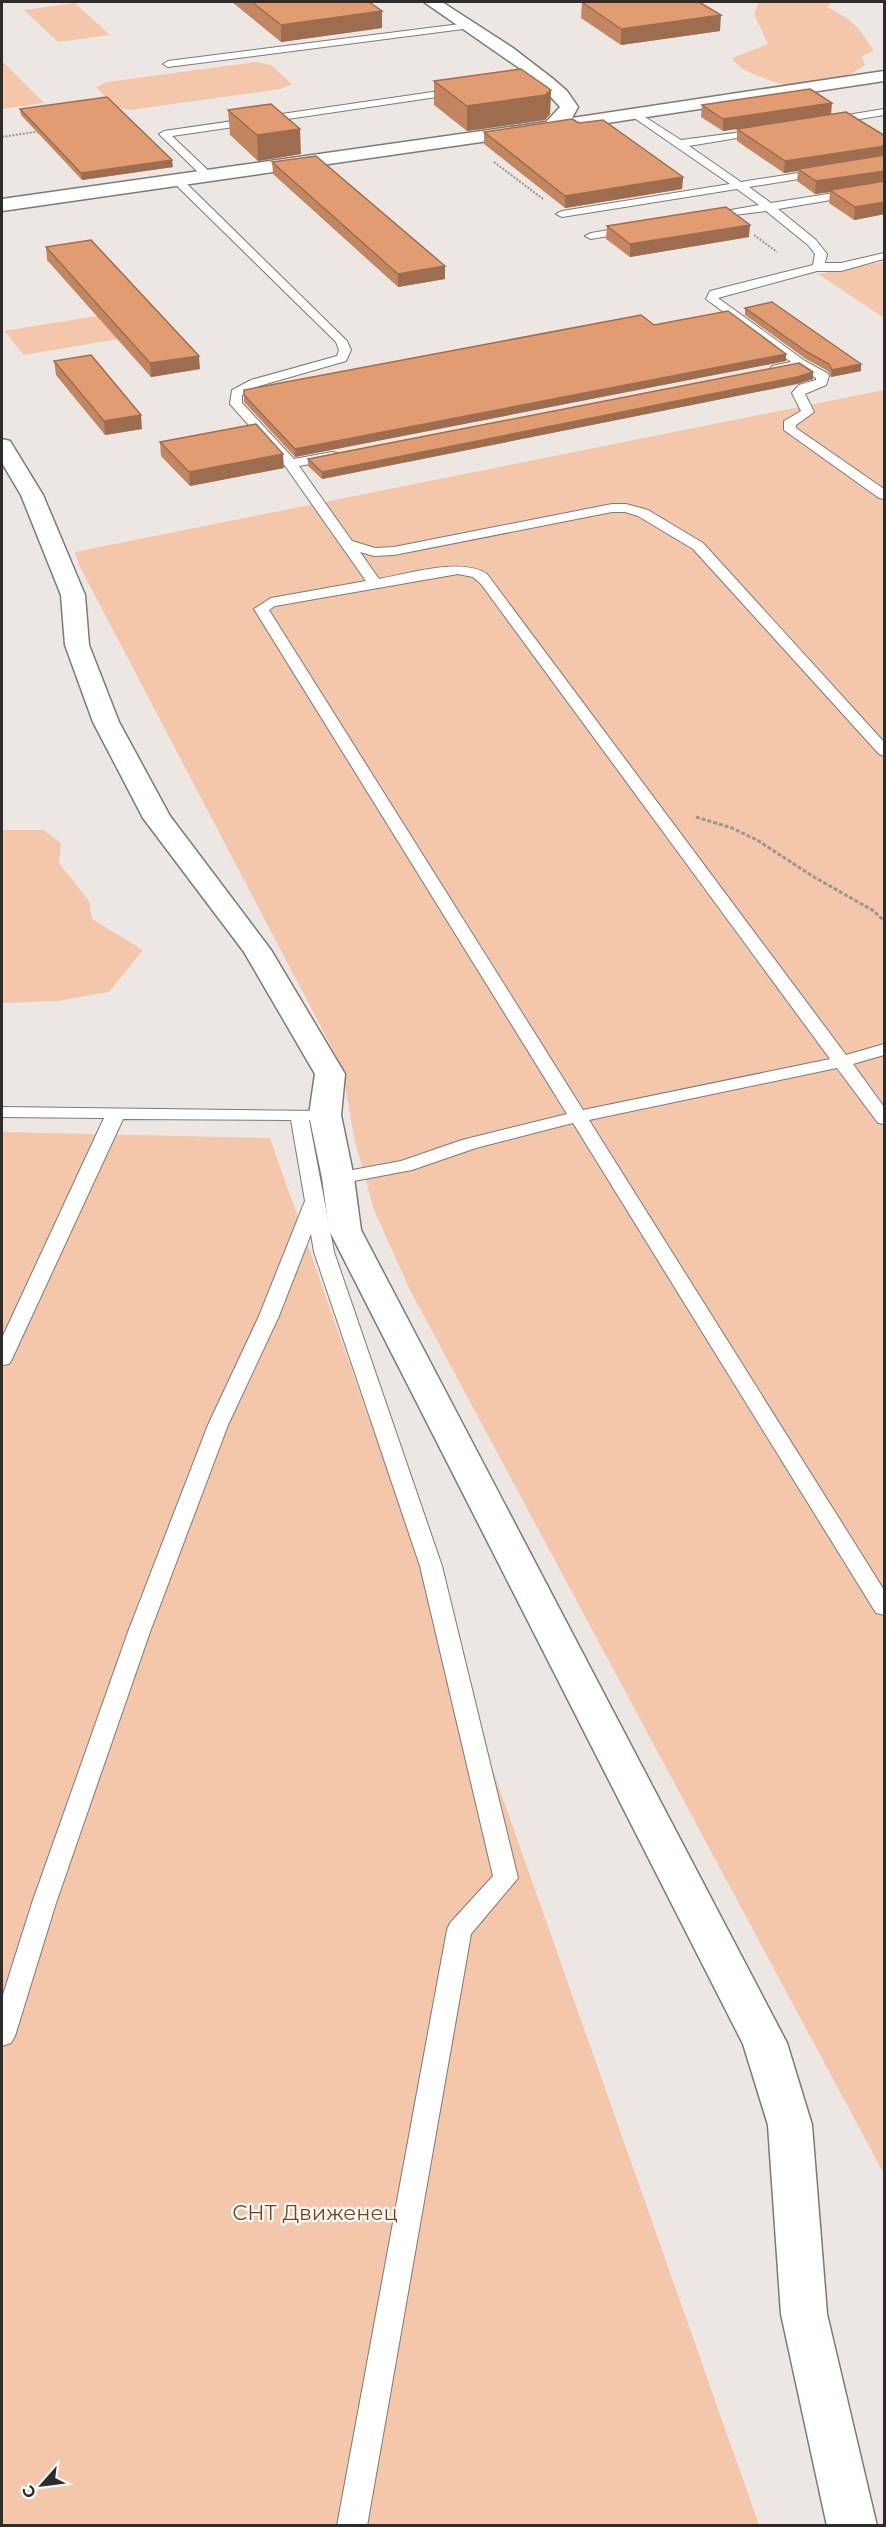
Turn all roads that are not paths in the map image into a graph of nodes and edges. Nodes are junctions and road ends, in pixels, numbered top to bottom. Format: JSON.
{"nodes":[{"id":1,"x":432,"y":2,"type":"edge"},
{"id":2,"x":468,"y":26,"type":"junction"},
{"id":3,"x":168,"y":64,"type":"dead end"},
{"id":4,"x":885,"y":76,"type":"edge"},
{"id":5,"x":538,"y":80,"type":"junction"},
{"id":6,"x":806,"y":87,"type":"junction"},
{"id":7,"x":472,"y":89,"type":"edge"},
{"id":8,"x":580,"y":93,"type":"dead end"},
{"id":9,"x":607,"y":100,"type":"dead end"},
{"id":10,"x":641,"y":112,"type":"junction"},
{"id":11,"x":885,"y":112,"type":"edge"},
{"id":12,"x":854,"y":117,"type":"junction"},
{"id":13,"x":818,"y":122,"type":"edge"},
{"id":14,"x":553,"y":125,"type":"junction"},
{"id":15,"x":869,"y":127,"type":"edge"},
{"id":16,"x":772,"y":129,"type":"edge"},
{"id":17,"x":678,"y":144,"type":"junction"},
{"id":18,"x":839,"y":169,"type":"edge"},
{"id":19,"x":208,"y":176,"type":"junction"},
{"id":20,"x":178,"y":181,"type":"junction"},
{"id":21,"x":737,"y":185,"type":"junction"},
{"id":22,"x":885,"y":188,"type":"edge"},
{"id":23,"x":2,"y":205,"type":"edge"},
{"id":24,"x":768,"y":207,"type":"junction"},
{"id":25,"x":562,"y":213,"type":"edge"},
{"id":26,"x":691,"y":220,"type":"edge"},
{"id":27,"x":646,"y":227,"type":"edge"},
{"id":28,"x":591,"y":236,"type":"dead end"},
{"id":29,"x":885,"y":256,"type":"edge"},
{"id":30,"x":817,"y":267,"type":"junction"},
{"id":31,"x":801,"y":364,"type":"junction"},
{"id":32,"x":766,"y":371,"type":"edge"},
{"id":33,"x":2,"y":446,"type":"edge"},
{"id":34,"x":349,"y":453,"type":"edge"},
{"id":35,"x":291,"y":465,"type":"junction"},
{"id":36,"x":885,"y":495,"type":"edge"},
{"id":37,"x":347,"y":544,"type":"junction"},
{"id":38,"x":375,"y":584,"type":"junction"},
{"id":39,"x":885,"y":751,"type":"edge"},
{"id":40,"x":885,"y":1049,"type":"edge"},
{"id":41,"x":841,"y":1062,"type":"junction"},
{"id":42,"x":2,"y":1112,"type":"edge"},
{"id":43,"x":116,"y":1113,"type":"junction"},
{"id":44,"x":312,"y":1115,"type":"junction"},
{"id":45,"x":578,"y":1117,"type":"junction"},
{"id":46,"x":885,"y":1119,"type":"edge"},
{"id":47,"x":326,"y":1189,"type":"junction"},
{"id":48,"x":2,"y":1359,"type":"edge"},
{"id":49,"x":885,"y":1607,"type":"edge"},
{"id":50,"x":2,"y":2036,"type":"edge"},
{"id":51,"x":352,"y":2526,"type":"edge"},
{"id":52,"x":852,"y":2526,"type":"edge"}],
"edges":[{"from":1,"to":2,"type":"street"},
{"from":2,"to":3,"type":"lane"},
{"from":2,"to":5,"type":"street"},
{"from":4,"to":6,"type":"street"},
{"from":5,"to":8,"type":"street"},
{"from":5,"to":14,"type":"street"},
{"from":6,"to":10,"type":"street"},
{"from":6,"to":12,"type":"lane"},
{"from":7,"to":19,"type":"lane"},
{"from":9,"to":10,"type":"street"},
{"from":10,"to":14,"type":"street"},
{"from":10,"to":17,"type":"lane"},
{"from":11,"to":12,"type":"lane"},
{"from":12,"to":13,"type":"lane"},
{"from":12,"to":15,"type":"lane"},
{"from":14,"to":19,"type":"street"},
{"from":16,"to":17,"type":"lane"},
{"from":17,"to":21,"type":"lane"},
{"from":18,"to":21,"type":"lane"},
{"from":19,"to":20,"type":"street"},
{"from":20,"to":23,"type":"street"},
{"from":20,"to":35,"type":"lane"},
{"from":21,"to":24,"type":"lane"},
{"from":21,"to":25,"type":"lane"},
{"from":22,"to":24,"type":"lane"},
{"from":24,"to":26,"type":"lane"},
{"from":24,"to":30,"type":"lane"},
{"from":27,"to":28,"type":"lane"},
{"from":29,"to":30,"type":"lane"},
{"from":30,"to":31,"type":"lane"},
{"from":31,"to":32,"type":"lane"},
{"from":31,"to":36,"type":"lane"},
{"from":33,"to":44,"type":"street"},
{"from":34,"to":35,"type":"lane"},
{"from":35,"to":37,"type":"lane"},
{"from":37,"to":38,"type":"lane"},
{"from":37,"to":39,"type":"lane"},
{"from":38,"to":41,"type":"lane"},
{"from":38,"to":45,"type":"lane"},
{"from":40,"to":41,"type":"lane"},
{"from":41,"to":45,"type":"lane"},
{"from":41,"to":46,"type":"lane"},
{"from":42,"to":43,"type":"lane"},
{"from":43,"to":44,"type":"lane"},
{"from":43,"to":48,"type":"lane"},
{"from":44,"to":47,"type":"street"},
{"from":45,"to":47,"type":"lane"},
{"from":45,"to":49,"type":"lane"},
{"from":47,"to":50,"type":"lane"},
{"from":47,"to":51,"type":"lane"},
{"from":47,"to":52,"type":"street"}]}
